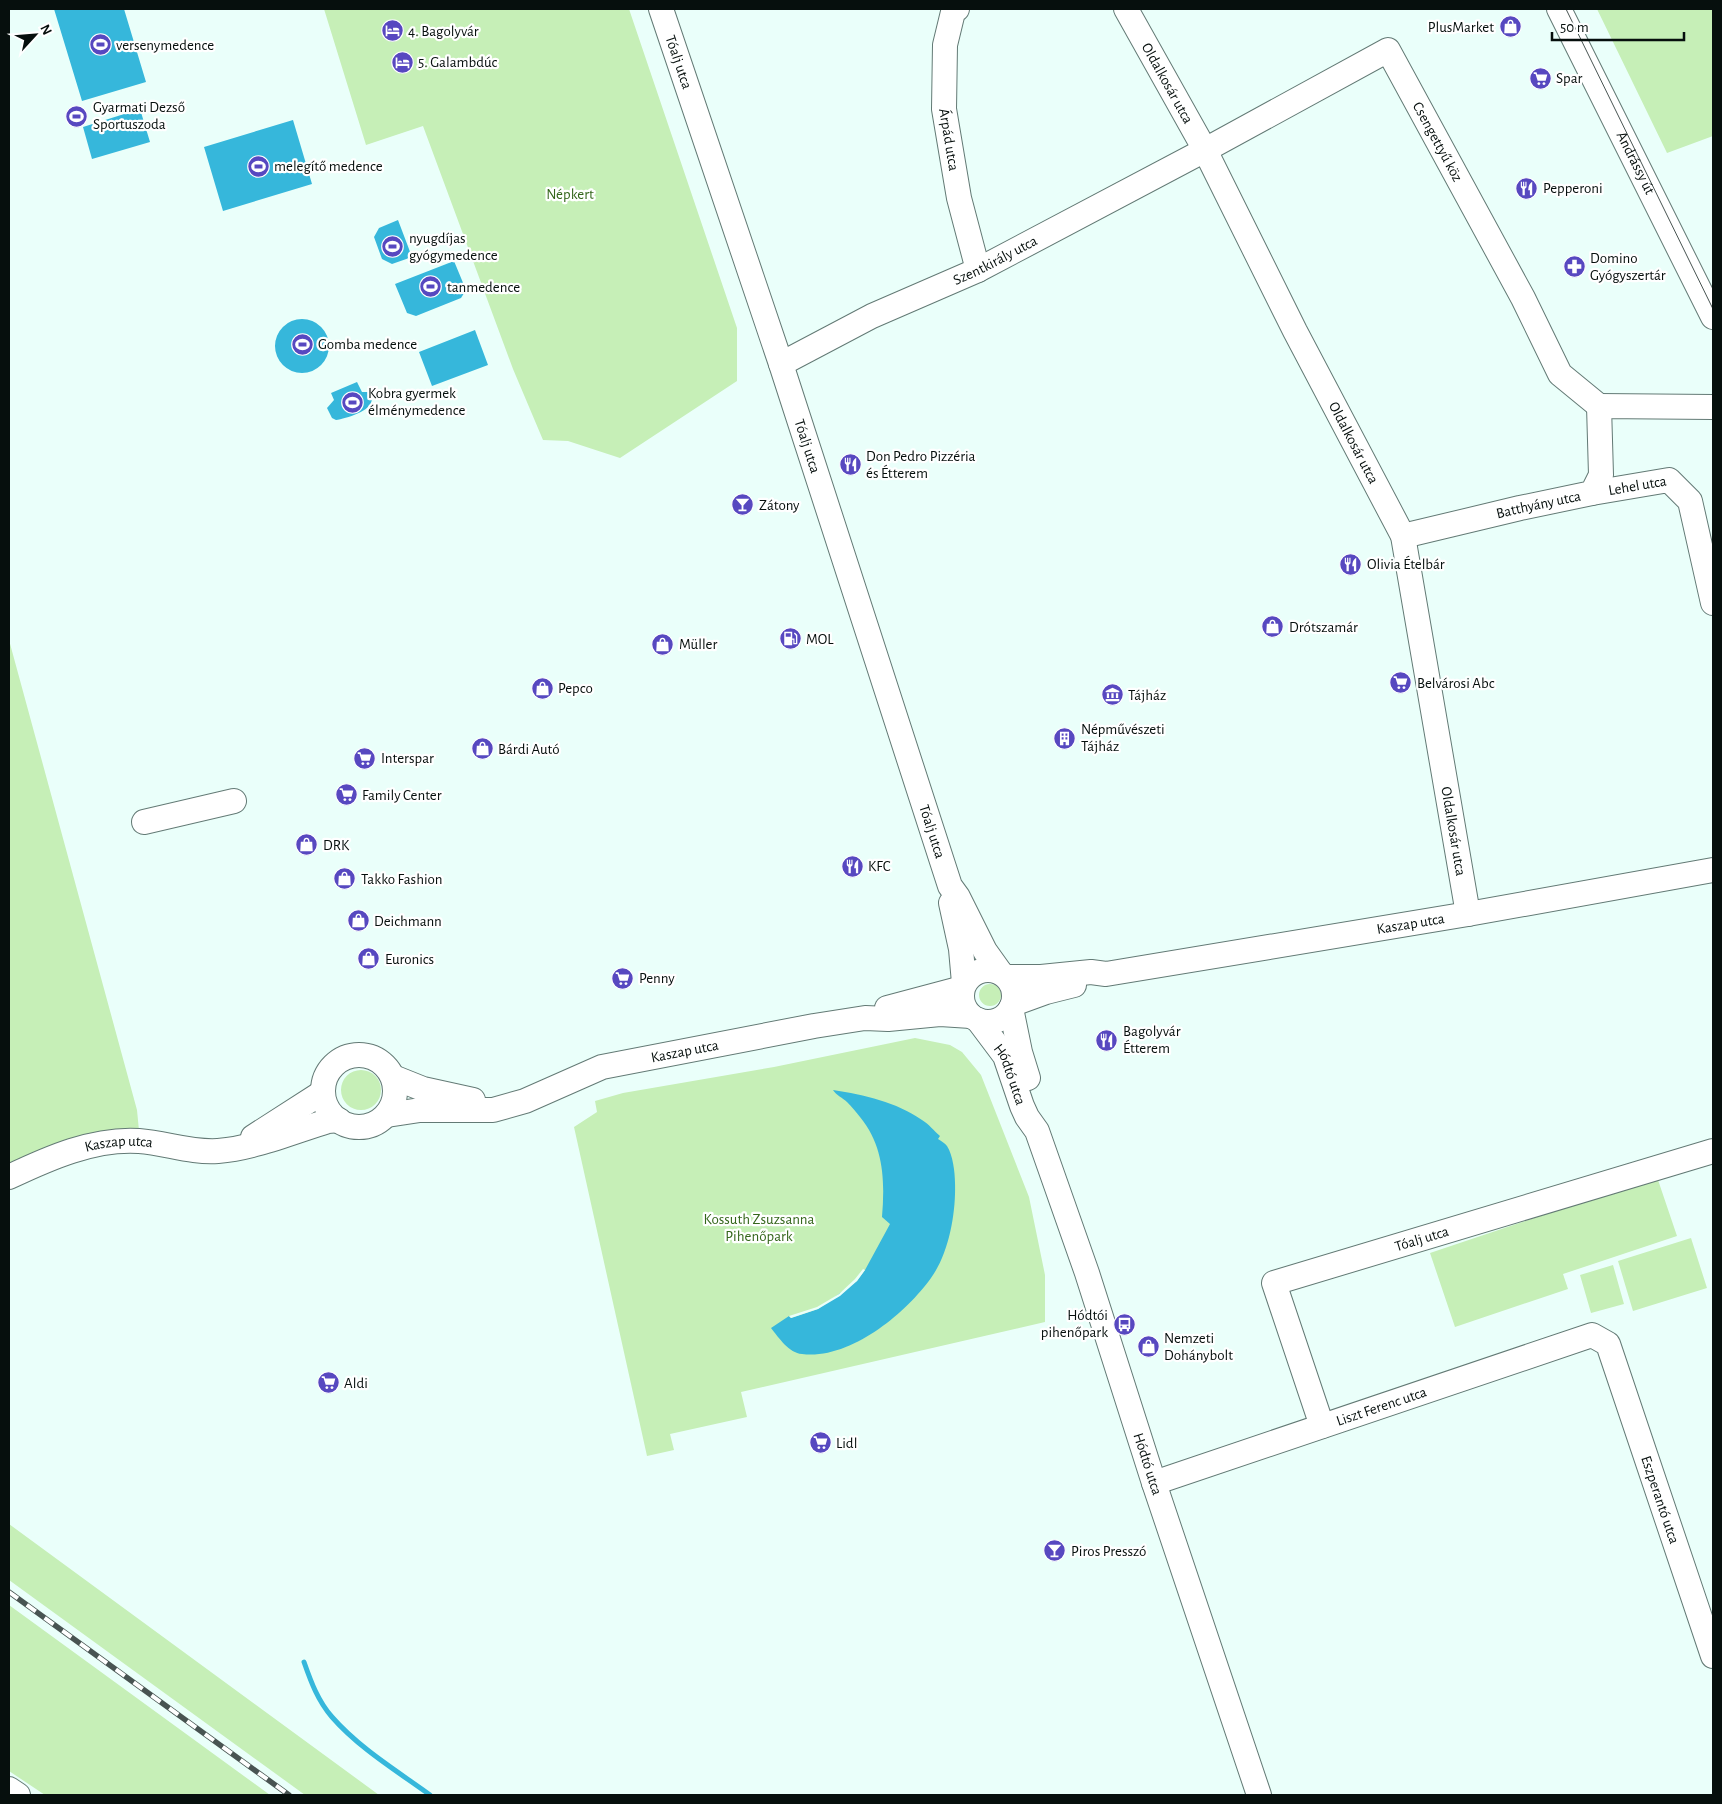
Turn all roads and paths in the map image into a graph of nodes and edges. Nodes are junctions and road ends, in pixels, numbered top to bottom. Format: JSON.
{"nodes":[{"id":1,"x":661,"y":9,"type":"edge"},
{"id":2,"x":957,"y":9,"type":"edge"},
{"id":3,"x":1126,"y":9,"type":"edge"},
{"id":4,"x":1559,"y":9,"type":"edge"},
{"id":5,"x":1205,"y":150,"type":"junction"},
{"id":6,"x":978,"y":270,"type":"junction"},
{"id":7,"x":1713,"y":317,"type":"edge"},
{"id":8,"x":781,"y":364,"type":"junction"},
{"id":9,"x":1599,"y":406,"type":"junction"},
{"id":10,"x":1713,"y":407,"type":"edge"},
{"id":11,"x":1592,"y":493,"type":"junction"},
{"id":12,"x":1403,"y":536,"type":"junction"},
{"id":13,"x":1713,"y":603,"type":"edge"},
{"id":14,"x":234,"y":801,"type":"dead end"},
{"id":15,"x":144,"y":822,"type":"dead end"},
{"id":16,"x":1713,"y":870,"type":"edge"},
{"id":17,"x":950,"y":886,"type":"junction"},
{"id":18,"x":1468,"y":914,"type":"junction"},
{"id":19,"x":1106,"y":974,"type":"junction"},
{"id":20,"x":1003,"y":975,"type":"junction"},
{"id":21,"x":963,"y":986,"type":"junction"},
{"id":22,"x":1012,"y":1006,"type":"junction"},
{"id":23,"x":865,"y":1018,"type":"junction"},
{"id":24,"x":974,"y":1018,"type":"junction"},
{"id":25,"x":392,"y":1077,"type":"junction"},
{"id":26,"x":324,"y":1092,"type":"junction"},
{"id":27,"x":509,"y":1105,"type":"junction"},
{"id":28,"x":387,"y":1115,"type":"junction"},
{"id":29,"x":338,"y":1120,"type":"junction"},
{"id":30,"x":1037,"y":1131,"type":"junction"},
{"id":31,"x":235,"y":1148,"type":"junction"},
{"id":32,"x":1713,"y":1151,"type":"edge"},
{"id":33,"x":9,"y":1177,"type":"edge"},
{"id":34,"x":1608,"y":1344,"type":"joint"},
{"id":35,"x":1322,"y":1426,"type":"junction"},
{"id":36,"x":1154,"y":1483,"type":"junction"},
{"id":37,"x":1713,"y":1656,"type":"edge"},
{"id":38,"x":9,"y":1789,"type":"edge"},
{"id":39,"x":18,"y":1795,"type":"edge"},
{"id":40,"x":1258,"y":1795,"type":"edge"}],
"edges":[{"from":1,"to":8,"type":"street","name":"Tóalj utca"},
{"from":2,"to":6,"type":"street","name":"Árpád utca"},
{"from":3,"to":5,"type":"street","name":"Oldalkosár utca"},
{"from":4,"to":7,"type":"street","name":"Andrássy út"},
{"from":5,"to":6,"type":"street","name":"Szentkirály utca"},
{"from":5,"to":9,"type":"street","name":"Csengettyű köz"},
{"from":5,"to":12,"type":"street","name":"Oldalkosár utca"},
{"from":6,"to":8,"type":"street","name":"Szentkirály utca"},
{"from":8,"to":17,"type":"street","name":"Tóalj utca"},
{"from":9,"to":10,"type":"street"},
{"from":9,"to":11,"type":"street","name":"Batthyány utca"},
{"from":11,"to":12,"type":"street","name":"Batthyány utca"},
{"from":11,"to":13,"type":"street","name":"Lehel utca"},
{"from":12,"to":18,"type":"street","name":"Oldalkosár utca"},
{"from":14,"to":15,"type":"street"},
{"from":16,"to":18,"type":"street","name":"Kaszap utca"},
{"from":17,"to":20,"type":"street","name":"Tóalj utca"},
{"from":17,"to":21,"type":"street","name":"Tóalj utca"},
{"from":18,"to":19,"type":"street","name":"Kaszap utca"},
{"from":19,"to":20,"type":"street","name":"Kaszap utca"},
{"from":19,"to":22,"type":"street","name":"Kaszap utca"},
{"from":20,"to":21,"type":"street"},
{"from":20,"to":22,"type":"street"},
{"from":21,"to":23,"type":"street","name":"Kaszap utca"},
{"from":21,"to":24,"type":"street"},
{"from":22,"to":24,"type":"street"},
{"from":22,"to":30,"type":"street","name":"Hódtó utca"},
{"from":23,"to":24,"type":"street","name":"Kaszap utca"},
{"from":23,"to":27,"type":"street","name":"Kaszap utca"},
{"from":24,"to":30,"type":"street","name":"Hódtó utca"},
{"from":25,"to":26,"type":"street"},
{"from":25,"to":27,"type":"street","name":"Kaszap utca"},
{"from":25,"to":28,"type":"street"},
{"from":26,"to":29,"type":"street"},
{"from":26,"to":31,"type":"street","name":"Kaszap utca"},
{"from":27,"to":28,"type":"street","name":"Kaszap utca"},
{"from":28,"to":29,"type":"street"},
{"from":29,"to":31,"type":"street","name":"Kaszap utca"},
{"from":30,"to":36,"type":"street","name":"Hódtó utca"},
{"from":31,"to":33,"type":"street","name":"Kaszap utca"},
{"from":32,"to":35,"type":"street","name":"Tóalj utca"},
{"from":34,"to":35,"type":"street","name":"Liszt Ferenc utca"},
{"from":34,"to":37,"type":"street","name":"Eszperantó utca"},
{"from":35,"to":36,"type":"street","name":"Liszt Ferenc utca"},
{"from":36,"to":40,"type":"street","name":"Hódtó utca"},
{"from":38,"to":39,"type":"street"}]}
